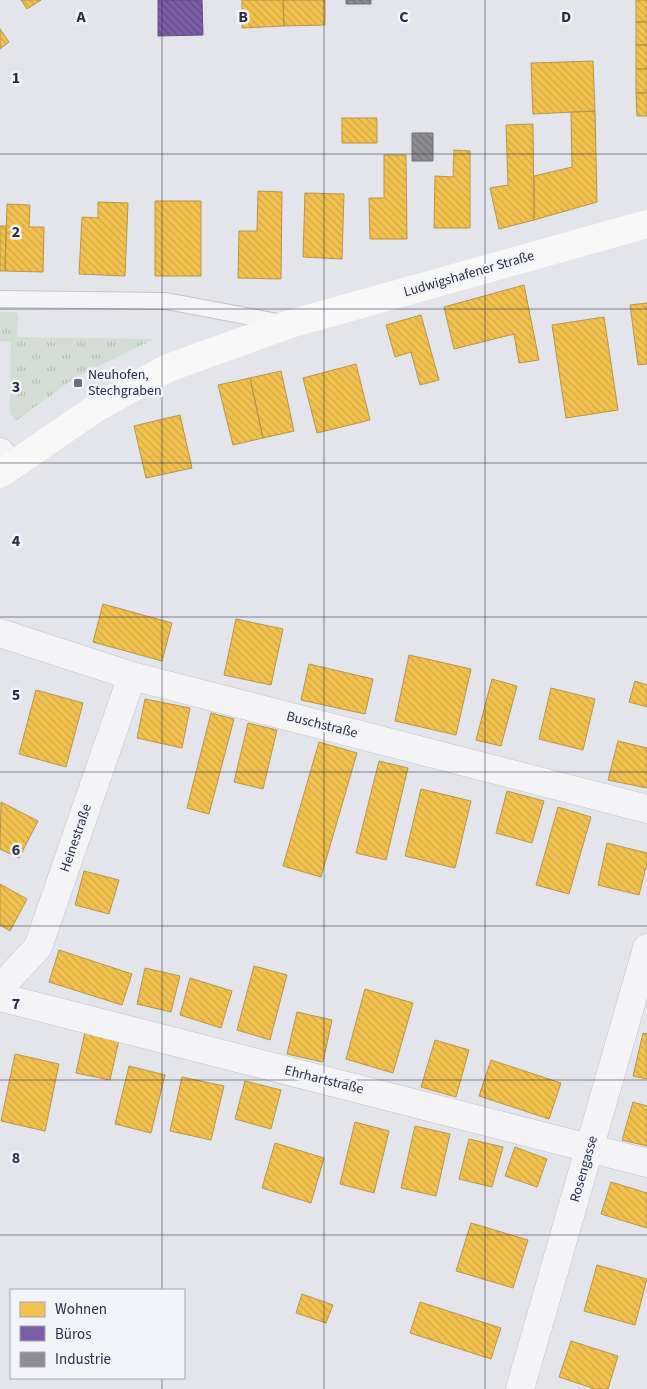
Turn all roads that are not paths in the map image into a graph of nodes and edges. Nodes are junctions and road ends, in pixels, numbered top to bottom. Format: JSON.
{"nodes":[{"id":1,"x":647,"y":224,"type":"edge"},
{"id":2,"x":0,"y":300,"type":"edge"},
{"id":3,"x":290,"y":324,"type":"junction"},
{"id":4,"x":4,"y":464,"type":"edge"},
{"id":5,"x":0,"y":632,"type":"edge"},
{"id":6,"x":132,"y":676,"type":"junction"},
{"id":7,"x":647,"y":809,"type":"edge"},
{"id":8,"x":647,"y":948,"type":"edge"},
{"id":9,"x":0,"y":988,"type":"edge"},
{"id":10,"x":0,"y":997,"type":"edge"},
{"id":11,"x":590,"y":1148,"type":"junction"},
{"id":12,"x":647,"y":1163,"type":"edge"},
{"id":13,"x":520,"y":1389,"type":"edge"}],
"edges":[{"from":1,"to":3,"type":"main road","name":"Ludwigshafener Straße"},
{"from":2,"to":3,"type":"lane","name":"Ludwigshafener Straße"},
{"from":3,"to":4,"type":"main road","name":"Ludwigshafener Straße"},
{"from":5,"to":6,"type":"street","name":"Buschstraße"},
{"from":6,"to":7,"type":"street","name":"Buschstraße"},
{"from":6,"to":9,"type":"street","name":"Heinestraße"},
{"from":8,"to":11,"type":"street","name":"Rosengasse"},
{"from":10,"to":11,"type":"street","name":"Ehrhartstraße"},
{"from":11,"to":12,"type":"street","name":"Ehrhartstraße"},
{"from":11,"to":13,"type":"street","name":"Rosengasse"}]}
